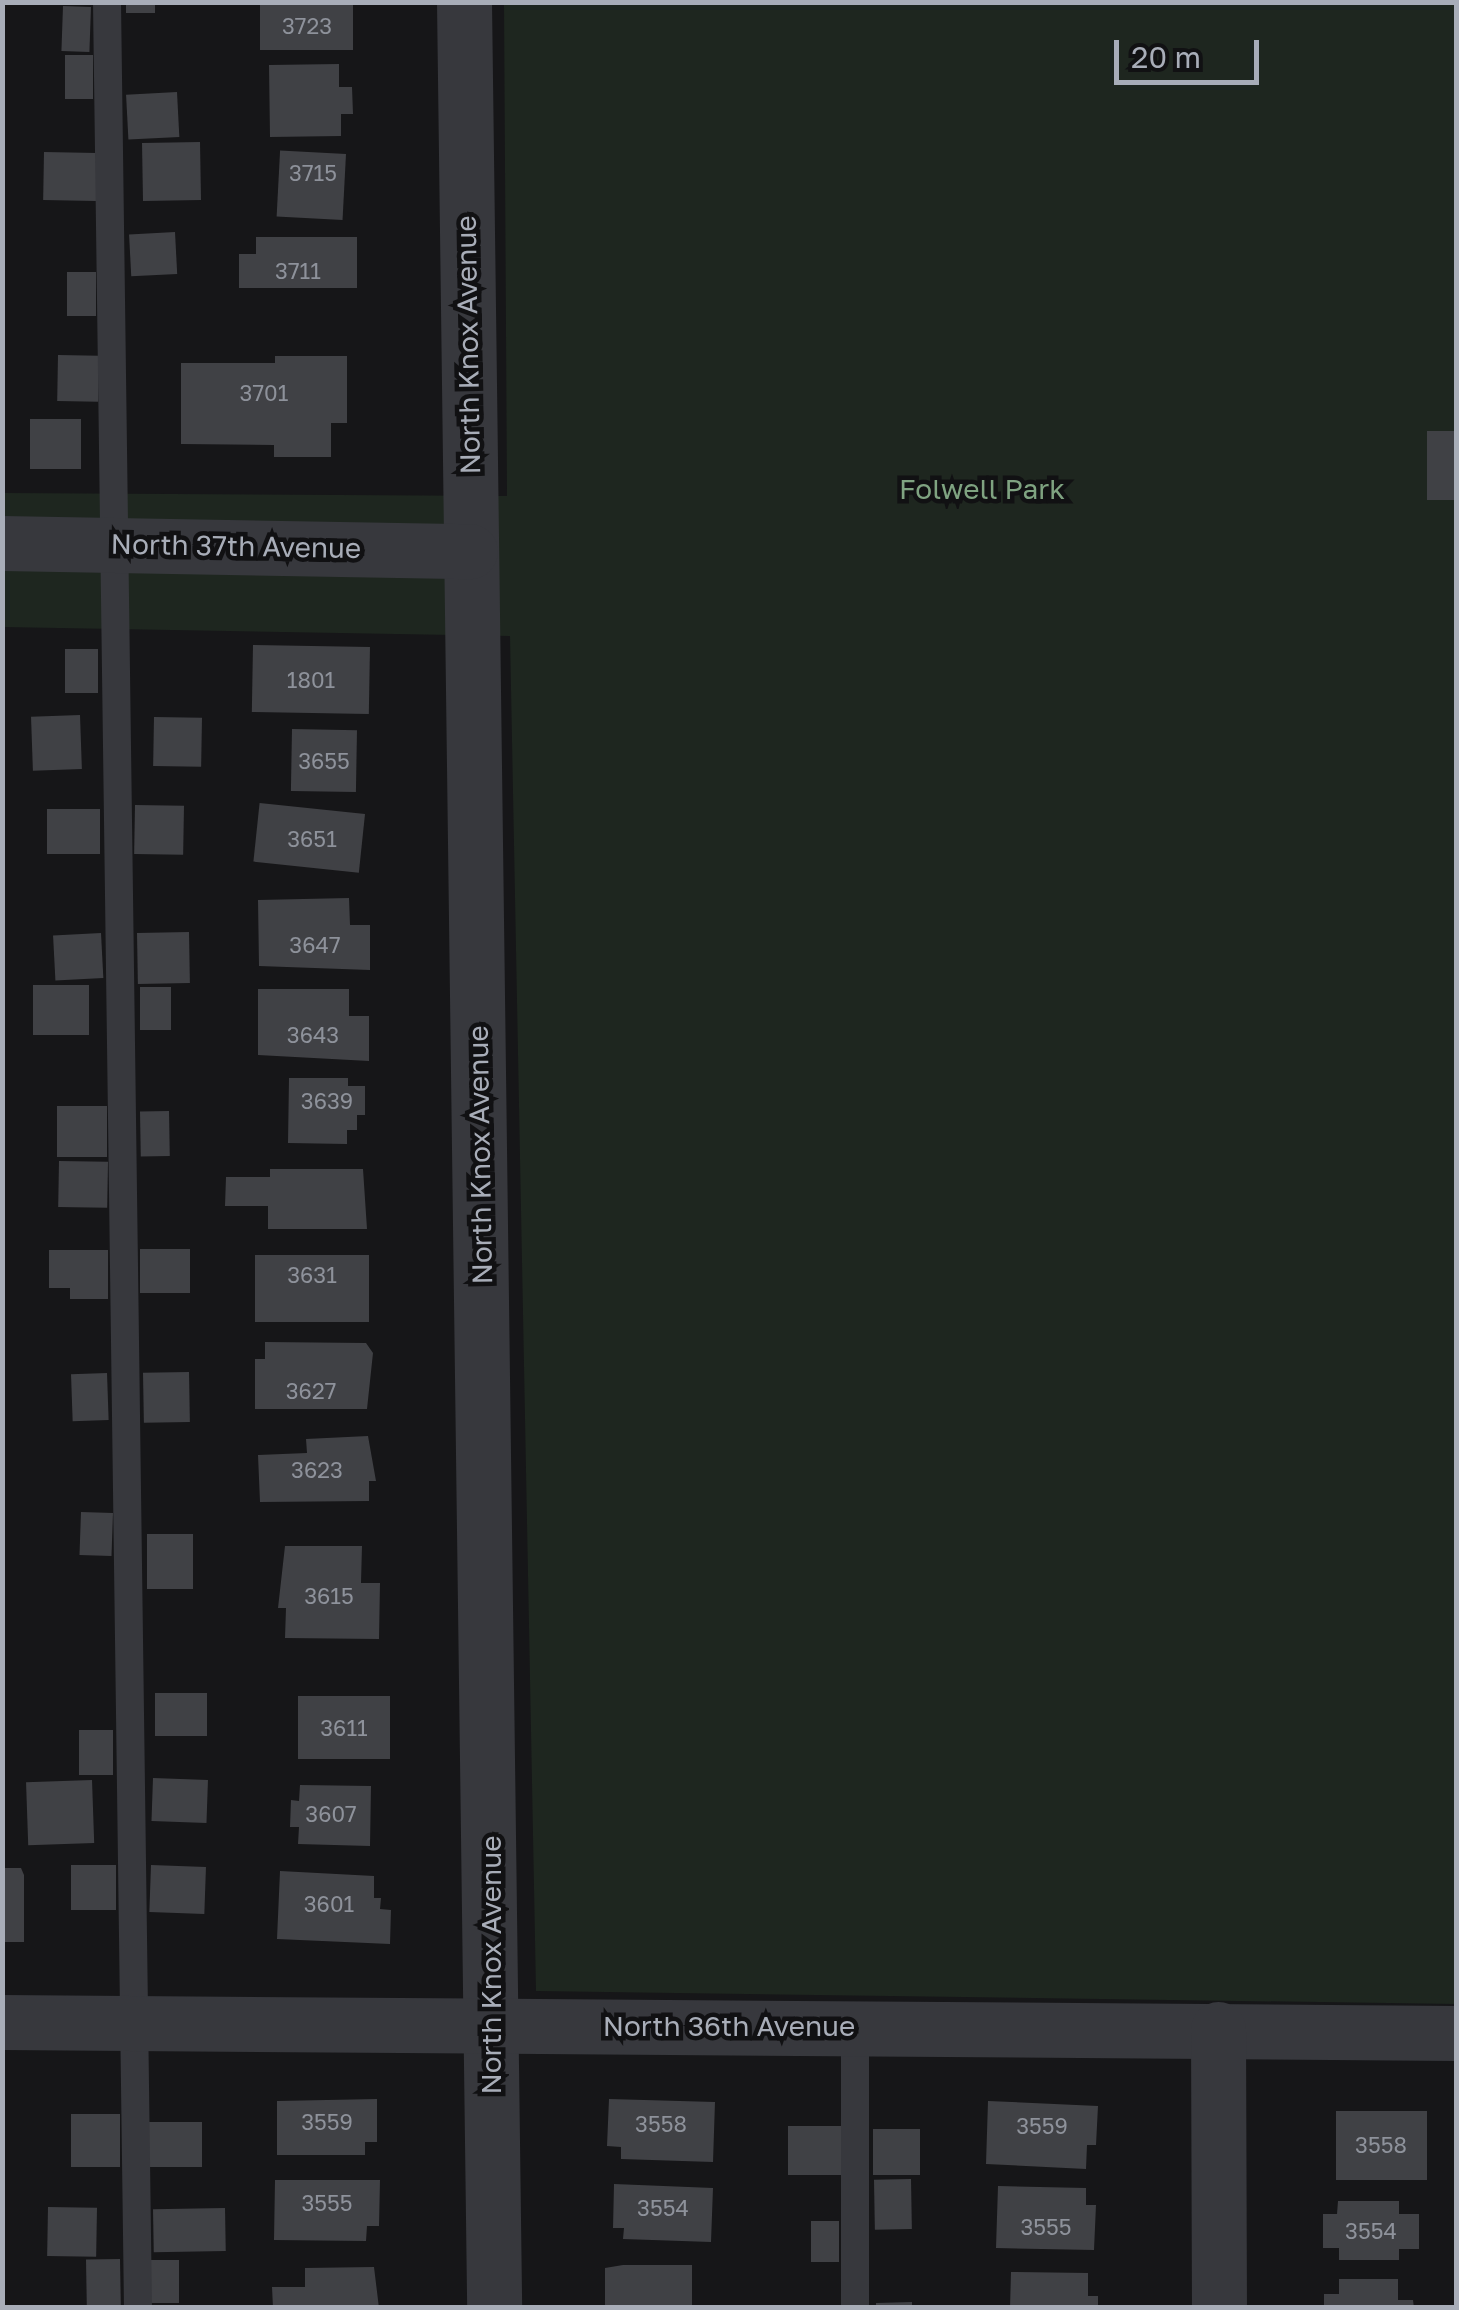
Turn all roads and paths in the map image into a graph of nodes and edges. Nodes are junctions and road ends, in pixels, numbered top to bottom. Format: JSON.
{"nodes":[{"id":1,"x":107,"y":2,"type":"edge"},
{"id":2,"x":464,"y":2,"type":"edge"},
{"id":3,"x":2,"y":544,"type":"edge"},
{"id":4,"x":114,"y":544,"type":"junction"},
{"id":5,"x":470,"y":551,"type":"junction"},
{"id":6,"x":2,"y":2022,"type":"edge"},
{"id":7,"x":136,"y":2026,"type":"junction"},
{"id":8,"x":492,"y":2026,"type":"junction"},
{"id":9,"x":855,"y":2026,"type":"junction"},
{"id":10,"x":1218,"y":2029,"type":"junction"},
{"id":11,"x":1456,"y":2032,"type":"edge"},
{"id":12,"x":138,"y":2308,"type":"edge"},
{"id":13,"x":494,"y":2308,"type":"edge"},
{"id":14,"x":855,"y":2308,"type":"edge"},
{"id":15,"x":1219,"y":2308,"type":"edge"}],
"edges":[{"from":1,"to":4,"type":"lane"},
{"from":2,"to":5,"type":"street","name":"North Knox Avenue"},
{"from":3,"to":4,"type":"street","name":"North 37th Avenue"},
{"from":4,"to":5,"type":"street","name":"North 37th Avenue"},
{"from":4,"to":7,"type":"lane"},
{"from":5,"to":8,"type":"street","name":"North Knox Avenue"},
{"from":6,"to":7,"type":"street","name":"North 36th Avenue"},
{"from":7,"to":8,"type":"street","name":"North 36th Avenue"},
{"from":7,"to":12,"type":"lane"},
{"from":8,"to":9,"type":"street","name":"North 36th Avenue"},
{"from":8,"to":13,"type":"street","name":"North Knox Avenue"},
{"from":9,"to":10,"type":"street","name":"North 36th Avenue"},
{"from":9,"to":14,"type":"lane"},
{"from":10,"to":11,"type":"street","name":"North 36th Avenue"},
{"from":10,"to":15,"type":"street"}]}
